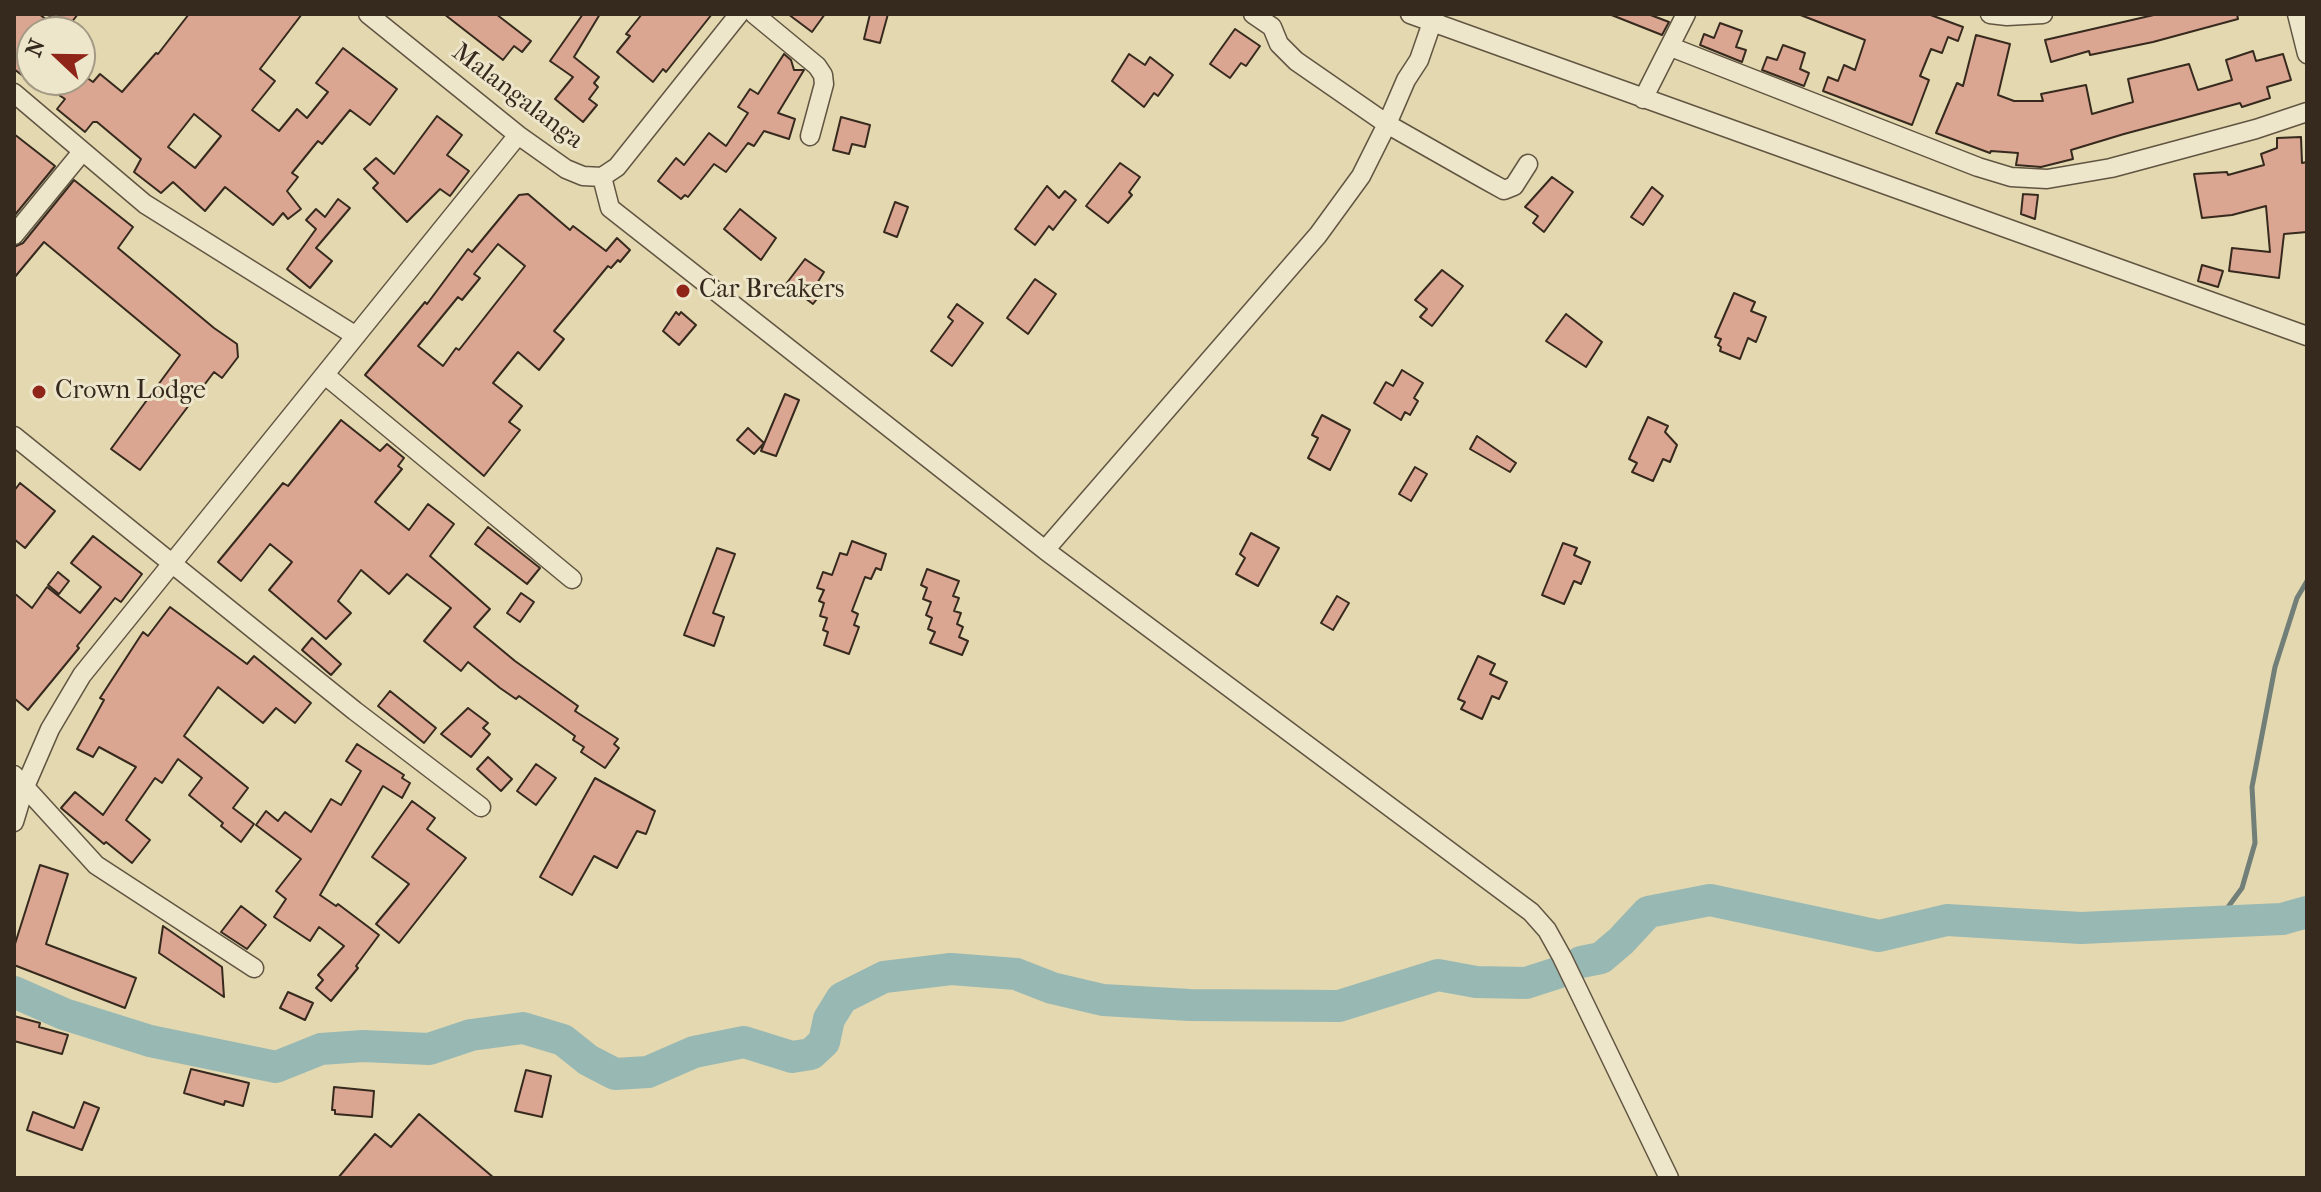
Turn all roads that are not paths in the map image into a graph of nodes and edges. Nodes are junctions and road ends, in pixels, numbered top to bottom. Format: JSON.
{"nodes":[{"id":1,"x":368,"y":14,"type":"edge"},
{"id":2,"x":739,"y":14,"type":"edge"},
{"id":3,"x":754,"y":14,"type":"edge"},
{"id":4,"x":1253,"y":14,"type":"edge"},
{"id":5,"x":1410,"y":14,"type":"edge"},
{"id":6,"x":1686,"y":14,"type":"edge"},
{"id":7,"x":1990,"y":14,"type":"edge"},
{"id":8,"x":2043,"y":14,"type":"edge"},
{"id":9,"x":2297,"y":14,"type":"edge"},
{"id":10,"x":1433,"y":18,"type":"edge"},
{"id":11,"x":1671,"y":47,"type":"junction"},
{"id":12,"x":2307,"y":54,"type":"edge"},
{"id":13,"x":14,"y":93,"type":"edge"},
{"id":14,"x":1643,"y":99,"type":"junction"},
{"id":15,"x":2307,"y":112,"type":"edge"},
{"id":16,"x":1387,"y":124,"type":"junction"},
{"id":17,"x":518,"y":135,"type":"junction"},
{"id":18,"x":810,"y":136,"type":"dead end"},
{"id":19,"x":82,"y":152,"type":"junction"},
{"id":20,"x":1528,"y":164,"type":"dead end"},
{"id":21,"x":602,"y":177,"type":"junction"},
{"id":22,"x":14,"y":235,"type":"edge"},
{"id":23,"x":356,"y":336,"type":"junction"},
{"id":24,"x":2307,"y":336,"type":"edge"},
{"id":25,"x":325,"y":375,"type":"junction"},
{"id":26,"x":14,"y":436,"type":"edge"},
{"id":27,"x":1045,"y":550,"type":"junction"},
{"id":28,"x":173,"y":566,"type":"junction"},
{"id":29,"x":572,"y":579,"type":"dead end"},
{"id":30,"x":19,"y":782,"type":"edge"},
{"id":31,"x":481,"y":807,"type":"dead end"},
{"id":32,"x":14,"y":822,"type":"edge"},
{"id":33,"x":254,"y":968,"type":"dead end"},
{"id":34,"x":1669,"y":1178,"type":"edge"}],
"edges":[{"from":1,"to":17,"type":"street","name":"Malangalanga"},
{"from":2,"to":21,"type":"street"},
{"from":3,"to":18,"type":"street"},
{"from":4,"to":16,"type":"street"},
{"from":5,"to":10,"type":"street"},
{"from":6,"to":11,"type":"street"},
{"from":7,"to":8,"type":"street"},
{"from":9,"to":12,"type":"street"},
{"from":10,"to":14,"type":"street"},
{"from":10,"to":16,"type":"street"},
{"from":11,"to":14,"type":"street"},
{"from":11,"to":15,"type":"street"},
{"from":13,"to":19,"type":"street"},
{"from":14,"to":24,"type":"street"},
{"from":16,"to":20,"type":"street"},
{"from":16,"to":27,"type":"street"},
{"from":17,"to":21,"type":"street","name":"Malangalanga"},
{"from":17,"to":23,"type":"street"},
{"from":19,"to":22,"type":"street"},
{"from":19,"to":23,"type":"street"},
{"from":21,"to":27,"type":"street"},
{"from":23,"to":25,"type":"street"},
{"from":25,"to":28,"type":"street"},
{"from":25,"to":29,"type":"street"},
{"from":26,"to":28,"type":"street"},
{"from":27,"to":34,"type":"street"},
{"from":28,"to":30,"type":"street"},
{"from":28,"to":31,"type":"street"},
{"from":30,"to":32,"type":"street"},
{"from":30,"to":33,"type":"street"}]}
